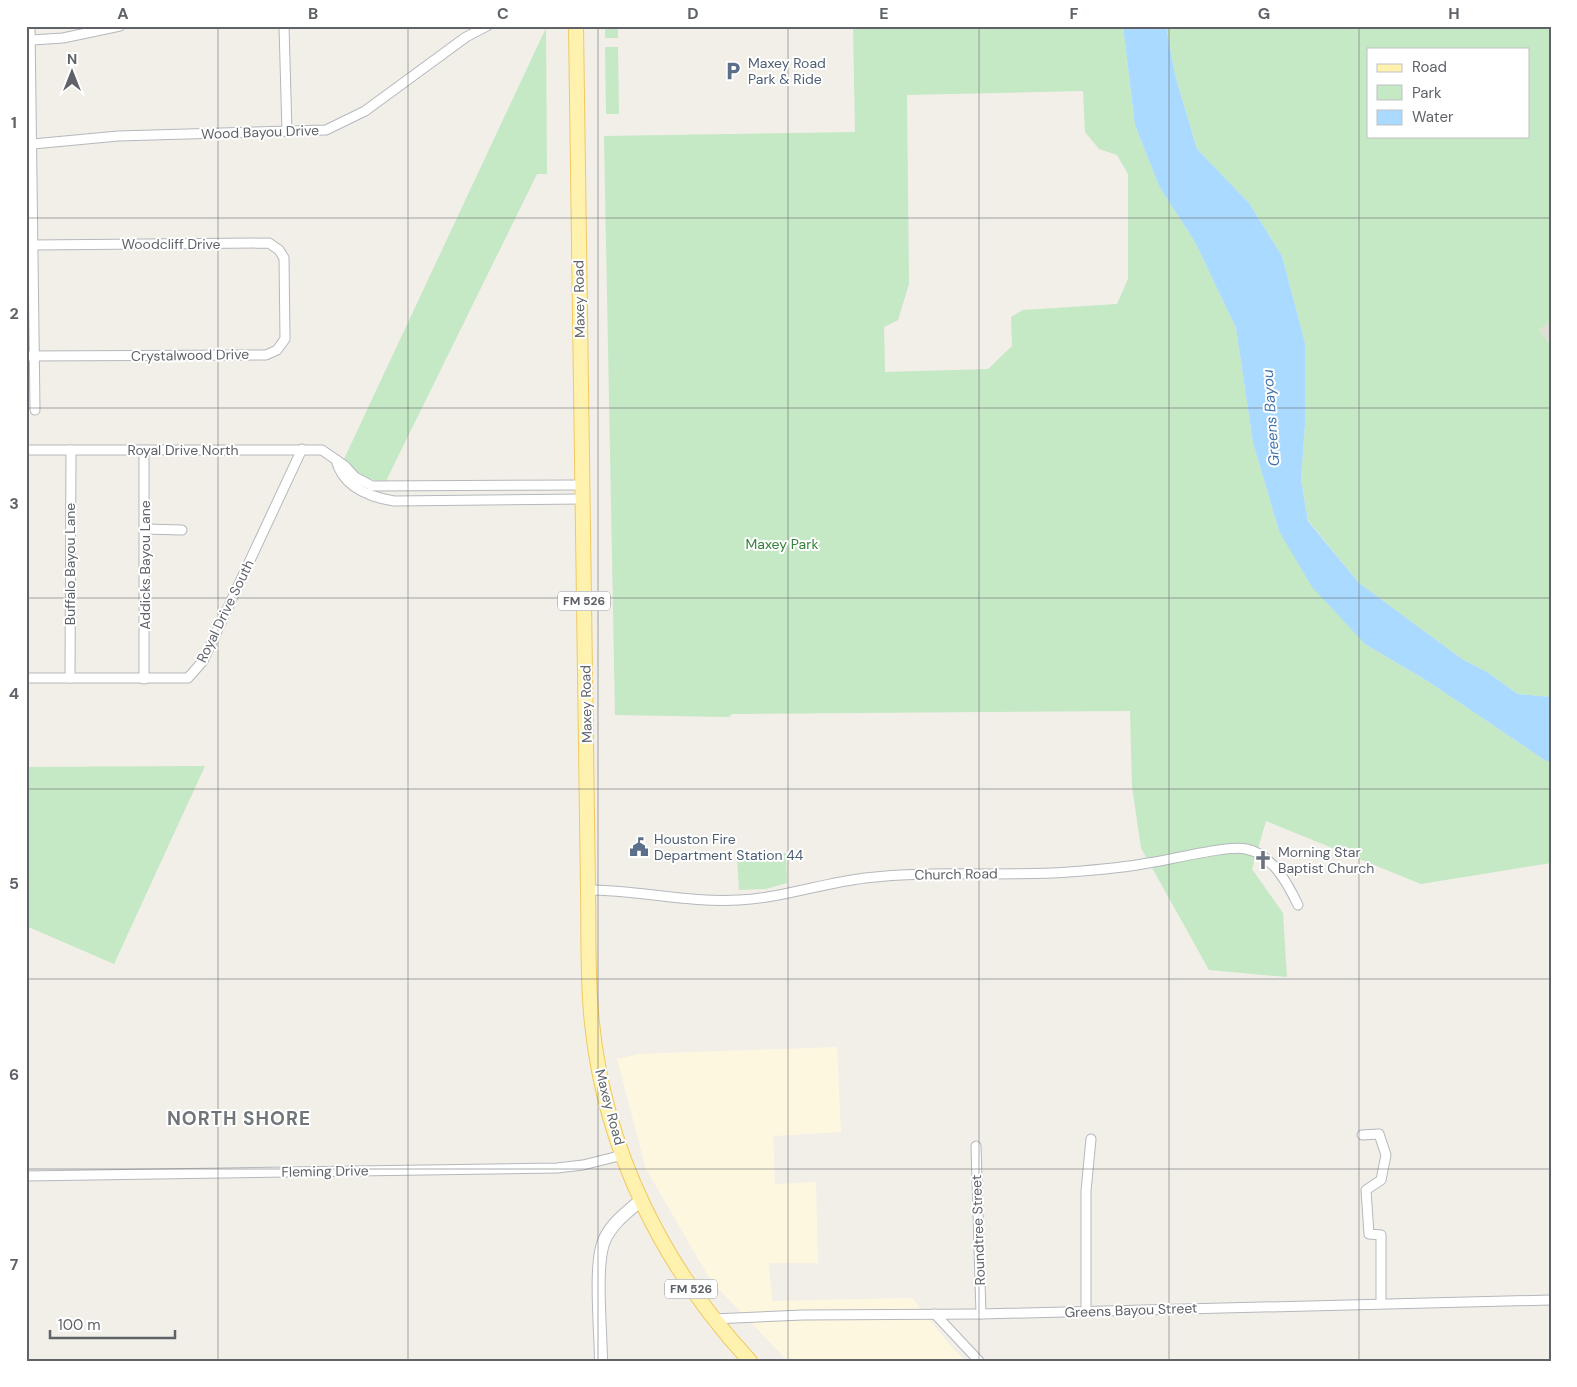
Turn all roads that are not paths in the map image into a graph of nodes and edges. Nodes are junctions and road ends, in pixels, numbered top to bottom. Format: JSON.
{"nodes":[{"id":1,"x":30,"y":26,"type":"edge"},
{"id":2,"x":120,"y":26,"type":"edge"},
{"id":3,"x":284,"y":26,"type":"edge"},
{"id":4,"x":487,"y":26,"type":"edge"},
{"id":5,"x":576,"y":26,"type":"edge"},
{"id":6,"x":32,"y":40,"type":"junction"},
{"id":7,"x":286,"y":132,"type":"junction"},
{"id":8,"x":33,"y":144,"type":"junction"},
{"id":9,"x":33,"y":245,"type":"junction"},
{"id":10,"x":285,"y":276,"type":"joint"},
{"id":11,"x":30,"y":356,"type":"edge"},
{"id":12,"x":35,"y":410,"type":"dead end"},
{"id":13,"x":302,"y":449,"type":"junction"},
{"id":14,"x":26,"y":450,"type":"edge"},
{"id":15,"x":71,"y":450,"type":"junction"},
{"id":16,"x":144,"y":450,"type":"junction"},
{"id":17,"x":336,"y":460,"type":"junction"},
{"id":18,"x":582,"y":485,"type":"junction"},
{"id":19,"x":483,"y":486,"type":"junction"},
{"id":20,"x":582,"y":499,"type":"junction"},
{"id":21,"x":483,"y":500,"type":"junction"},
{"id":22,"x":145,"y":529,"type":"junction"},
{"id":23,"x":182,"y":530,"type":"dead end"},
{"id":24,"x":26,"y":678,"type":"edge"},
{"id":25,"x":70,"y":678,"type":"junction"},
{"id":26,"x":144,"y":679,"type":"junction"},
{"id":27,"x":588,"y":890,"type":"junction"},
{"id":28,"x":1298,"y":905,"type":"dead end"},
{"id":29,"x":1362,"y":1134,"type":"dead end"},
{"id":30,"x":1091,"y":1139,"type":"dead end"},
{"id":31,"x":976,"y":1146,"type":"dead end"},
{"id":32,"x":623,"y":1155,"type":"junction"},
{"id":33,"x":26,"y":1176,"type":"edge"},
{"id":34,"x":640,"y":1201,"type":"junction"},
{"id":35,"x":1551,"y":1300,"type":"edge"},
{"id":36,"x":1381,"y":1303,"type":"junction"},
{"id":37,"x":1086,"y":1311,"type":"junction"},
{"id":38,"x":935,"y":1314,"type":"junction"},
{"id":39,"x":981,"y":1314,"type":"junction"},
{"id":40,"x":712,"y":1319,"type":"junction"},
{"id":41,"x":601,"y":1361,"type":"edge"},
{"id":42,"x":750,"y":1361,"type":"edge"},
{"id":43,"x":979,"y":1361,"type":"edge"}],
"edges":[{"from":1,"to":6,"type":"street"},
{"from":2,"to":6,"type":"street"},
{"from":3,"to":7,"type":"street"},
{"from":4,"to":7,"type":"street","name":"Wood Bayou Drive"},
{"from":5,"to":18,"type":"main road","name":"Maxey Road","number":"FM 526"},
{"from":6,"to":8,"type":"street"},
{"from":7,"to":8,"type":"street","name":"Wood Bayou Drive"},
{"from":8,"to":9,"type":"street"},
{"from":9,"to":10,"type":"street","name":"Woodcliff Drive"},
{"from":9,"to":11,"type":"street"},
{"from":10,"to":11,"type":"street","name":"Crystalwood Drive"},
{"from":11,"to":12,"type":"street"},
{"from":13,"to":16,"type":"street","name":"Royal Drive North"},
{"from":13,"to":17,"type":"street","name":"Royal Drive North"},
{"from":13,"to":26,"type":"street","name":"Royal Drive South"},
{"from":14,"to":15,"type":"street","name":"Royal Drive North"},
{"from":15,"to":16,"type":"street","name":"Royal Drive North"},
{"from":15,"to":25,"type":"street","name":"Buffalo Bayou Lane"},
{"from":16,"to":22,"type":"street","name":"Addicks Bayou Lane"},
{"from":17,"to":19,"type":"street","name":"Royal Drive North"},
{"from":17,"to":21,"type":"street"},
{"from":18,"to":19,"type":"street","name":"Royal Drive North"},
{"from":18,"to":20,"type":"main road","name":"Maxey Road","number":"FM 526"},
{"from":19,"to":21,"type":"street"},
{"from":20,"to":21,"type":"street"},
{"from":20,"to":27,"type":"main road","name":"Maxey Road","number":"FM 526"},
{"from":22,"to":23,"type":"street"},
{"from":22,"to":26,"type":"street","name":"Addicks Bayou Lane"},
{"from":24,"to":25,"type":"street","name":"Royal Drive South"},
{"from":25,"to":26,"type":"street","name":"Royal Drive South"},
{"from":27,"to":28,"type":"street","name":"Church Road"},
{"from":27,"to":32,"type":"main road","name":"Maxey Road","number":"FM 526"},
{"from":29,"to":36,"type":"street"},
{"from":30,"to":37,"type":"street"},
{"from":31,"to":39,"type":"street","name":"Roundtree Street"},
{"from":32,"to":33,"type":"street","name":"Fleming Drive"},
{"from":32,"to":34,"type":"main road","name":"Maxey Road","number":"FM 526"},
{"from":34,"to":40,"type":"main road","number":"FM 526"},
{"from":34,"to":41,"type":"street"},
{"from":35,"to":36,"type":"street","name":"Greens Bayou Street"},
{"from":36,"to":37,"type":"street","name":"Greens Bayou Street"},
{"from":37,"to":39,"type":"street","name":"Greens Bayou Street"},
{"from":38,"to":39,"type":"street","name":"Greens Bayou Street"},
{"from":38,"to":40,"type":"street","name":"Greens Bayou Street"},
{"from":38,"to":43,"type":"street"},
{"from":40,"to":42,"type":"main road","number":"FM 526"}]}
